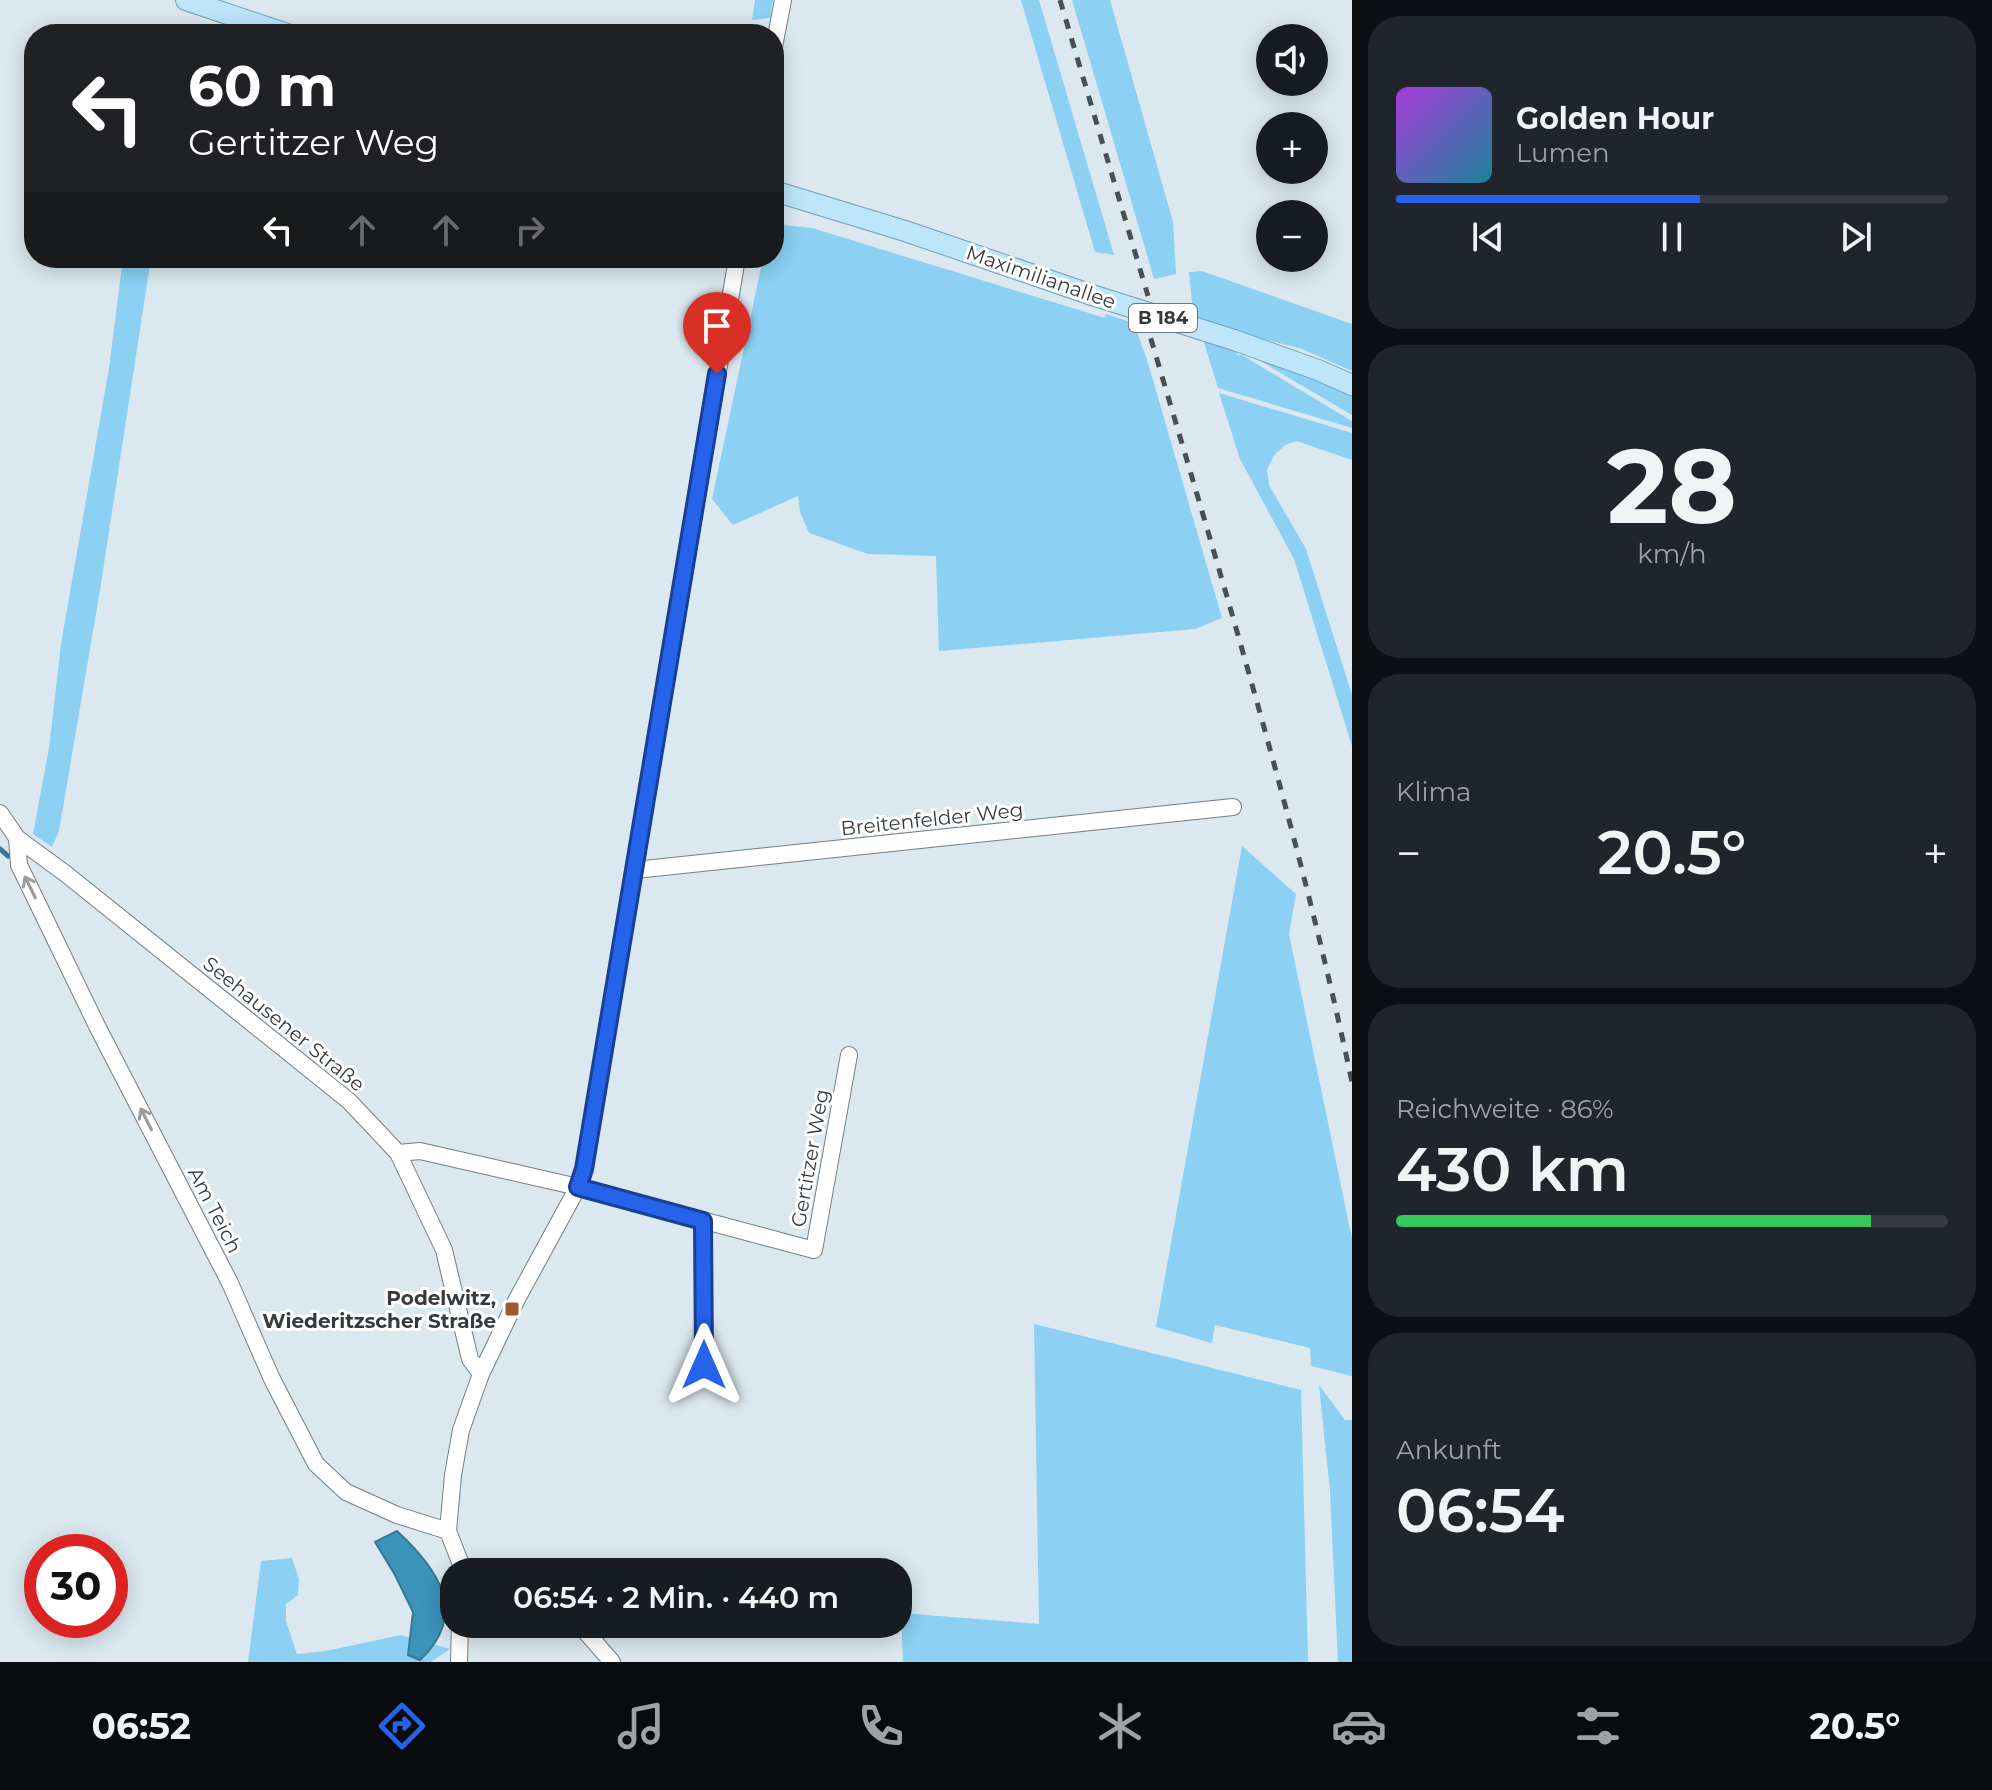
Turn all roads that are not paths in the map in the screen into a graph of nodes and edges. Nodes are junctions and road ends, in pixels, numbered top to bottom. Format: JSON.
{"nodes":[{"id":1,"x":186,"y":0,"type":"edge"},
{"id":2,"x":783,"y":0,"type":"edge"},
{"id":3,"x":257,"y":24,"type":"edge"},
{"id":4,"x":778,"y":24,"type":"edge"},
{"id":5,"x":784,"y":194,"type":"edge"},
{"id":6,"x":735,"y":268,"type":"edge"},
{"id":7,"x":1352,"y":385,"type":"edge"},
{"id":8,"x":1233,"y":807,"type":"dead end"},
{"id":9,"x":0,"y":813,"type":"edge"},
{"id":10,"x":17,"y":838,"type":"junction"},
{"id":11,"x":635,"y":870,"type":"junction"},
{"id":12,"x":849,"y":1055,"type":"dead end"},
{"id":13,"x":398,"y":1153,"type":"junction"},
{"id":14,"x":578,"y":1187,"type":"junction"},
{"id":15,"x":703,"y":1221,"type":"junction"},
{"id":16,"x":714,"y":1373,"type":"dead end"},
{"id":17,"x":481,"y":1374,"type":"junction"},
{"id":18,"x":448,"y":1531,"type":"junction"},
{"id":19,"x":459,"y":1558,"type":"edge"},
{"id":20,"x":460,"y":1638,"type":"edge"},
{"id":21,"x":591,"y":1638,"type":"edge"},
{"id":22,"x":459,"y":1662,"type":"edge"},
{"id":23,"x":612,"y":1662,"type":"edge"}],
"edges":[{"from":1,"to":3,"type":"main road"},
{"from":2,"to":4,"type":"street"},
{"from":5,"to":7,"type":"main road","name":"Maximilianallee","number":"B 184","bridge":true},
{"from":6,"to":11,"type":"street"},
{"from":8,"to":11,"type":"street","name":"Breitenfelder Weg"},
{"from":9,"to":10,"type":"street","name":"Seehausener Straße"},
{"from":10,"to":13,"type":"street","name":"Seehausener Straße"},
{"from":18,"to":10,"type":"street","name":"Am Teich","one_way":true},
{"from":11,"to":14,"type":"street"},
{"from":12,"to":15,"type":"street","name":"Gertitzer Weg"},
{"from":13,"to":14,"type":"street"},
{"from":13,"to":17,"type":"street","name":"Seehausener Straße"},
{"from":14,"to":15,"type":"street","name":"Gertitzer Weg"},
{"from":14,"to":17,"type":"street"},
{"from":15,"to":16,"type":"street"},
{"from":17,"to":18,"type":"street"},
{"from":18,"to":19,"type":"street"},
{"from":20,"to":22,"type":"street"},
{"from":21,"to":23,"type":"street"}]}
